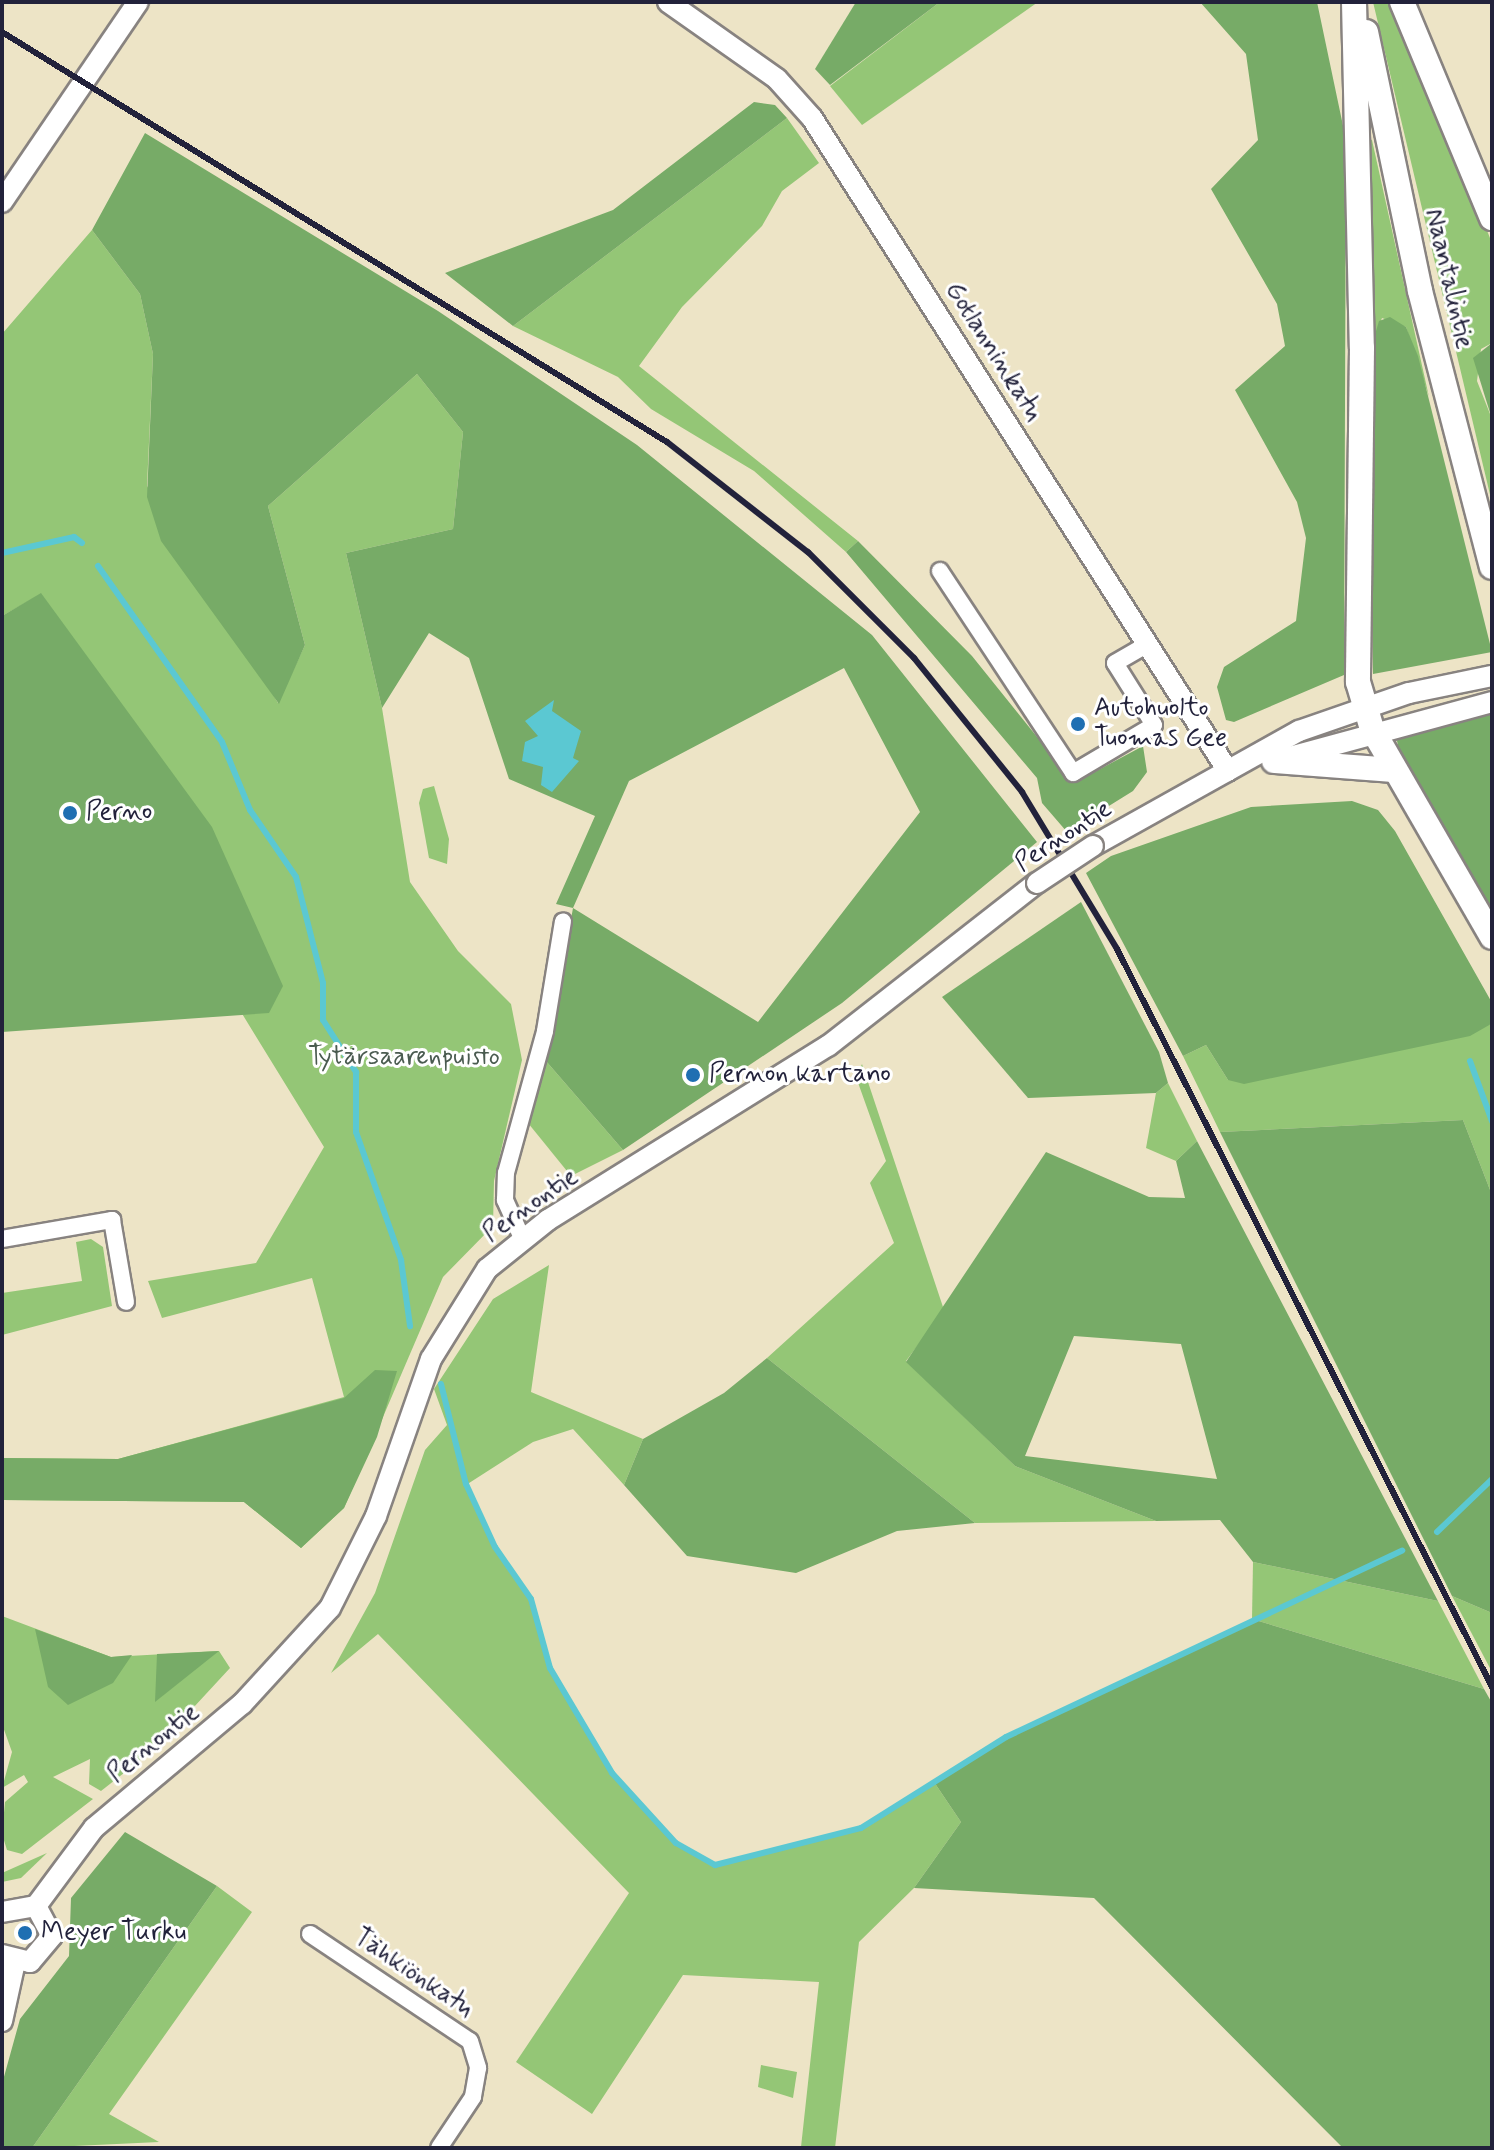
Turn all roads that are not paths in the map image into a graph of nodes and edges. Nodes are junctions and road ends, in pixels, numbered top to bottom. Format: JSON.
{"nodes":[{"id":1,"x":138,"y":2,"type":"edge"},
{"id":2,"x":668,"y":2,"type":"edge"},
{"id":3,"x":1357,"y":2,"type":"edge"},
{"id":4,"x":1402,"y":2,"type":"edge"},
{"id":5,"x":2,"y":202,"type":"edge"},
{"id":6,"x":1492,"y":218,"type":"edge"},
{"id":7,"x":1492,"y":567,"type":"edge"},
{"id":8,"x":940,"y":571,"type":"dead end"},
{"id":9,"x":1148,"y":644,"type":"junction"},
{"id":10,"x":1492,"y":676,"type":"edge"},
{"id":11,"x":1482,"y":703,"type":"edge"},
{"id":12,"x":1368,"y":718,"type":"junction"},
{"id":13,"x":1274,"y":761,"type":"junction"},
{"id":14,"x":1395,"y":770,"type":"junction"},
{"id":15,"x":1228,"y":771,"type":"junction"},
{"id":16,"x":563,"y":921,"type":"dead end"},
{"id":17,"x":1492,"y":937,"type":"edge"},
{"id":18,"x":522,"y":1238,"type":"junction"},
{"id":19,"x":2,"y":1239,"type":"edge"},
{"id":20,"x":126,"y":1302,"type":"dead end"},
{"id":21,"x":36,"y":1906,"type":"junction"},
{"id":22,"x":2,"y":1912,"type":"edge"},
{"id":23,"x":310,"y":1934,"type":"dead end"},
{"id":24,"x":9,"y":1959,"type":"edge"},
{"id":25,"x":2,"y":2021,"type":"edge"},
{"id":26,"x":439,"y":2148,"type":"edge"}],
"edges":[{"from":1,"to":5,"type":"street"},
{"from":2,"to":9,"type":"street","name":"Gotlanninkatu"},
{"from":3,"to":7,"type":"main road","name":"Naantalintie"},
{"from":3,"to":12,"type":"main road"},
{"from":4,"to":6,"type":"main road"},
{"from":8,"to":9,"type":"street"},
{"from":9,"to":15,"type":"street","name":"Gotlanninkatu"},
{"from":10,"to":12,"type":"street","name":"Pernontie"},
{"from":11,"to":12,"type":"street","name":"Pernontie"},
{"from":12,"to":13,"type":"street","name":"Pernontie"},
{"from":12,"to":14,"type":"main road"},
{"from":12,"to":15,"type":"street","name":"Pernontie"},
{"from":13,"to":14,"type":"main road"},
{"from":13,"to":15,"type":"street","name":"Pernontie"},
{"from":14,"to":17,"type":"main road"},
{"from":15,"to":18,"type":"street","name":"Pernontie","bridge":true},
{"from":16,"to":18,"type":"street"},
{"from":18,"to":21,"type":"street","name":"Pernontie"},
{"from":19,"to":20,"type":"street"},
{"from":21,"to":22,"type":"street"},
{"from":21,"to":24,"type":"street"},
{"from":23,"to":26,"type":"street","name":"Tähkiönkatu"},
{"from":24,"to":25,"type":"street"}]}
